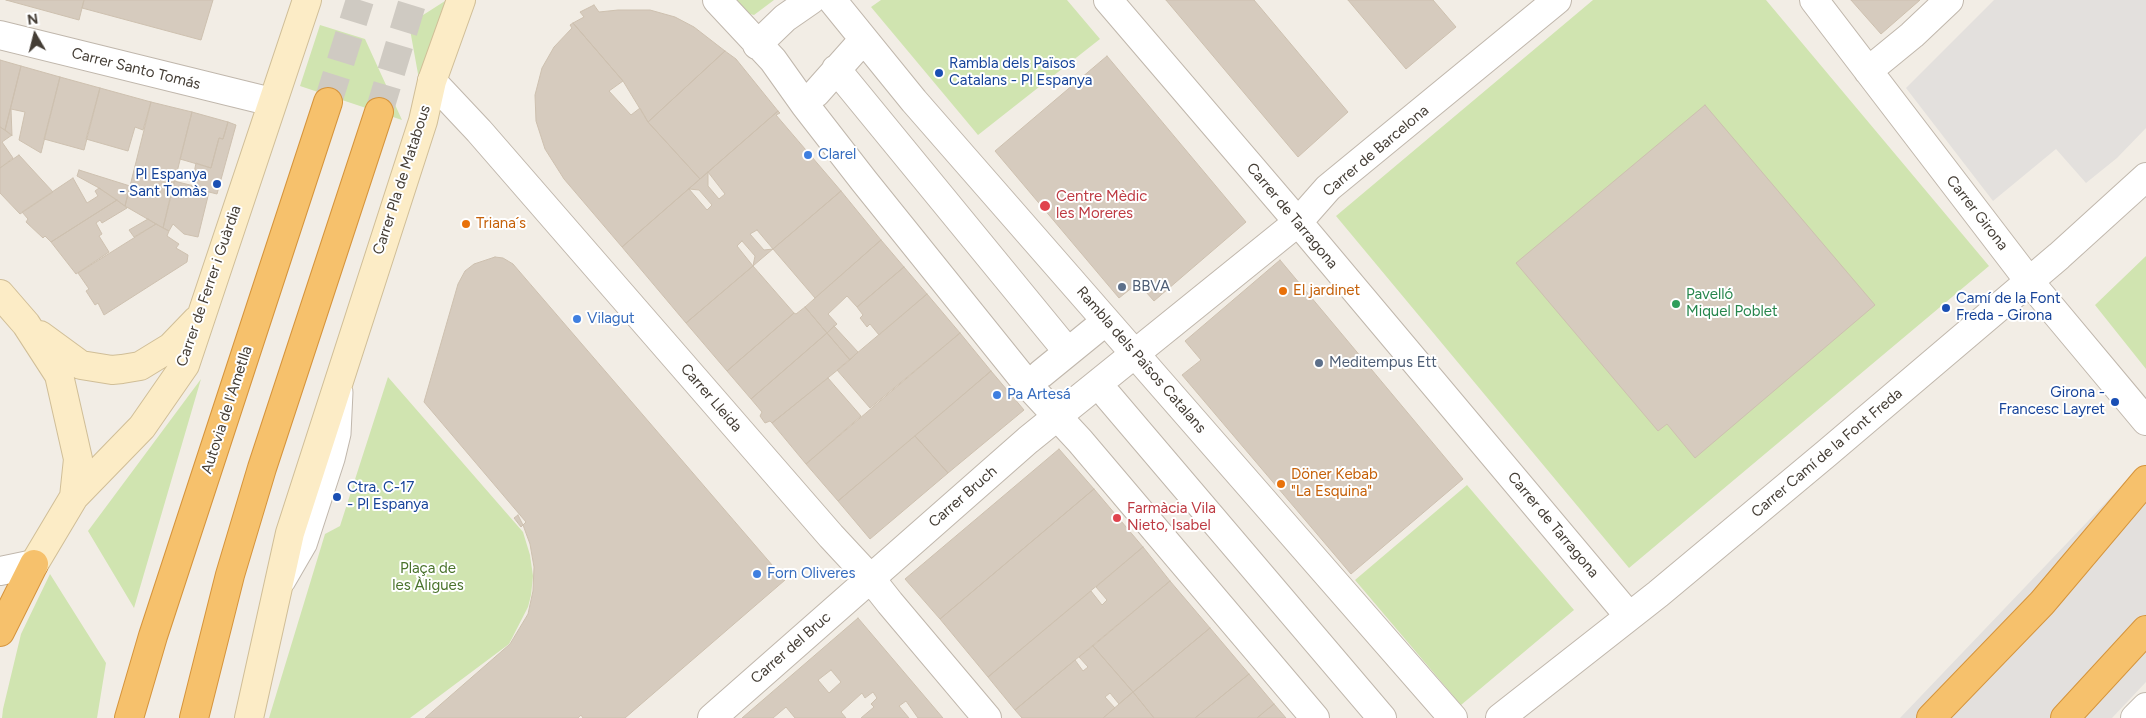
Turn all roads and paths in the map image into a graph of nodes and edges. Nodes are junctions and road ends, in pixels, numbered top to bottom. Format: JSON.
{"nodes":[{"id":1,"x":307,"y":0,"type":"edge"},
{"id":2,"x":461,"y":0,"type":"edge"},
{"id":3,"x":718,"y":0,"type":"edge"},
{"id":4,"x":811,"y":0,"type":"edge"},
{"id":5,"x":832,"y":0,"type":"edge"},
{"id":6,"x":1108,"y":0,"type":"edge"},
{"id":7,"x":1557,"y":0,"type":"edge"},
{"id":8,"x":1814,"y":0,"type":"edge"},
{"id":9,"x":1949,"y":0,"type":"edge"},
{"id":10,"x":0,"y":35,"type":"edge"},
{"id":11,"x":757,"y":45,"type":"junction"},
{"id":12,"x":856,"y":48,"type":"dead end"},
{"id":13,"x":836,"y":69,"type":"junction"},
{"id":14,"x":1868,"y":71,"type":"junction"},
{"id":15,"x":432,"y":81,"type":"junction"},
{"id":16,"x":816,"y":93,"type":"dead end"},
{"id":17,"x":272,"y":102,"type":"junction"},
{"id":18,"x":328,"y":102,"type":"tunnel mouth"},
{"id":19,"x":379,"y":112,"type":"tunnel mouth"},
{"id":20,"x":2146,"y":177,"type":"edge"},
{"id":21,"x":1298,"y":222,"type":"junction"},
{"id":22,"x":2029,"y":281,"type":"junction"},
{"id":23,"x":0,"y":294,"type":"edge"},
{"id":24,"x":201,"y":315,"type":"junction"},
{"id":25,"x":26,"y":324,"type":"junction"},
{"id":26,"x":1095,"y":330,"type":"dead end"},
{"id":27,"x":1068,"y":352,"type":"junction"},
{"id":28,"x":1136,"y":354,"type":"junction"},
{"id":29,"x":1041,"y":374,"type":"dead end"},
{"id":30,"x":1108,"y":396,"type":"dead end"},
{"id":31,"x":1056,"y":417,"type":"junction"},
{"id":32,"x":2146,"y":421,"type":"edge"},
{"id":33,"x":2146,"y":480,"type":"edge"},
{"id":34,"x":74,"y":497,"type":"junction"},
{"id":35,"x":34,"y":564,"type":"junction"},
{"id":36,"x":0,"y":571,"type":"edge"},
{"id":37,"x":871,"y":579,"type":"junction"},
{"id":38,"x":1629,"y":616,"type":"junction"},
{"id":39,"x":2146,"y":630,"type":"edge"},
{"id":40,"x":0,"y":632,"type":"edge"},
{"id":41,"x":2146,"y":707,"type":"edge"},
{"id":42,"x":129,"y":718,"type":"edge"},
{"id":43,"x":194,"y":718,"type":"edge"},
{"id":44,"x":249,"y":718,"type":"edge"},
{"id":45,"x":712,"y":718,"type":"edge"},
{"id":46,"x":987,"y":718,"type":"edge"},
{"id":47,"x":1315,"y":718,"type":"edge"},
{"id":48,"x":1382,"y":718,"type":"edge"},
{"id":49,"x":1454,"y":718,"type":"edge"},
{"id":50,"x":1500,"y":718,"type":"edge"},
{"id":51,"x":1931,"y":718,"type":"edge"},
{"id":52,"x":2065,"y":718,"type":"edge"},
{"id":53,"x":2135,"y":718,"type":"edge"}],
"edges":[{"from":1,"to":17,"type":"main road","name":"Carrer de Ferrer i Guàrdia"},
{"from":2,"to":15,"type":"main road","name":"Carrer Pla de Matabous"},
{"from":3,"to":11,"type":"street"},
{"from":4,"to":11,"type":"street"},
{"from":5,"to":28,"type":"street","name":"Rambla dels Països Catalans"},
{"from":6,"to":21,"type":"street","name":"Carrer de Tarragona"},
{"from":7,"to":21,"type":"street","name":"Carrer de Barcelona"},
{"from":8,"to":14,"type":"street","name":"Carrer Girona"},
{"from":9,"to":14,"type":"street"},
{"from":10,"to":17,"type":"street","name":"Carrer Santo Tomás"},
{"from":11,"to":31,"type":"street"},
{"from":12,"to":13,"type":"street"},
{"from":13,"to":16,"type":"street"},
{"from":13,"to":27,"type":"street"},
{"from":14,"to":22,"type":"street","name":"Carrer Girona"},
{"from":15,"to":37,"type":"street","name":"Carrer Lleida"},
{"from":15,"to":44,"type":"main road","name":"Carrer Pla de Matabous"},
{"from":17,"to":24,"type":"main road","name":"Carrer de Ferrer i Guàrdia"},
{"from":18,"to":42,"type":"highway","name":"Autovia de l'Ametlla"},
{"from":19,"to":43,"type":"highway"},
{"from":20,"to":22,"type":"street","name":"Carrer Camí de la Font Freda"},
{"from":21,"to":28,"type":"street","name":"Carrer de Barcelona"},
{"from":21,"to":38,"type":"street","name":"Carrer de Tarragona"},
{"from":22,"to":32,"type":"street","name":"Carrer Girona"},
{"from":22,"to":38,"type":"street","name":"Carrer Camí de la Font Freda"},
{"from":23,"to":25,"type":"main road"},
{"from":24,"to":25,"type":"main road"},
{"from":24,"to":34,"type":"main road","name":"Carrer de Ferrer i Guàrdia"},
{"from":25,"to":34,"type":"main road"},
{"from":26,"to":27,"type":"street","name":"Rambla dels Països Catalans"},
{"from":27,"to":29,"type":"street","name":"Rambla dels Països Catalans"},
{"from":28,"to":31,"type":"street","name":"Carrer de Barcelona"},
{"from":28,"to":49,"type":"street","name":"Rambla dels Països Catalans"},
{"from":30,"to":48,"type":"street"},
{"from":31,"to":37,"type":"street","name":"Carrer Bruch"},
{"from":31,"to":47,"type":"street"},
{"from":33,"to":51,"type":"highway"},
{"from":34,"to":35,"type":"main road","name":"Carrer de Ferrer i Guàrdia"},
{"from":35,"to":36,"type":"street"},
{"from":35,"to":40,"type":"highway"},
{"from":37,"to":45,"type":"street","name":"Carrer del Bruc"},
{"from":37,"to":46,"type":"street","name":"Carrer Lleida"},
{"from":38,"to":50,"type":"street","name":"Carrer Camí de la Font Freda"},
{"from":39,"to":52,"type":"highway"},
{"from":41,"to":53,"type":"street"}]}
